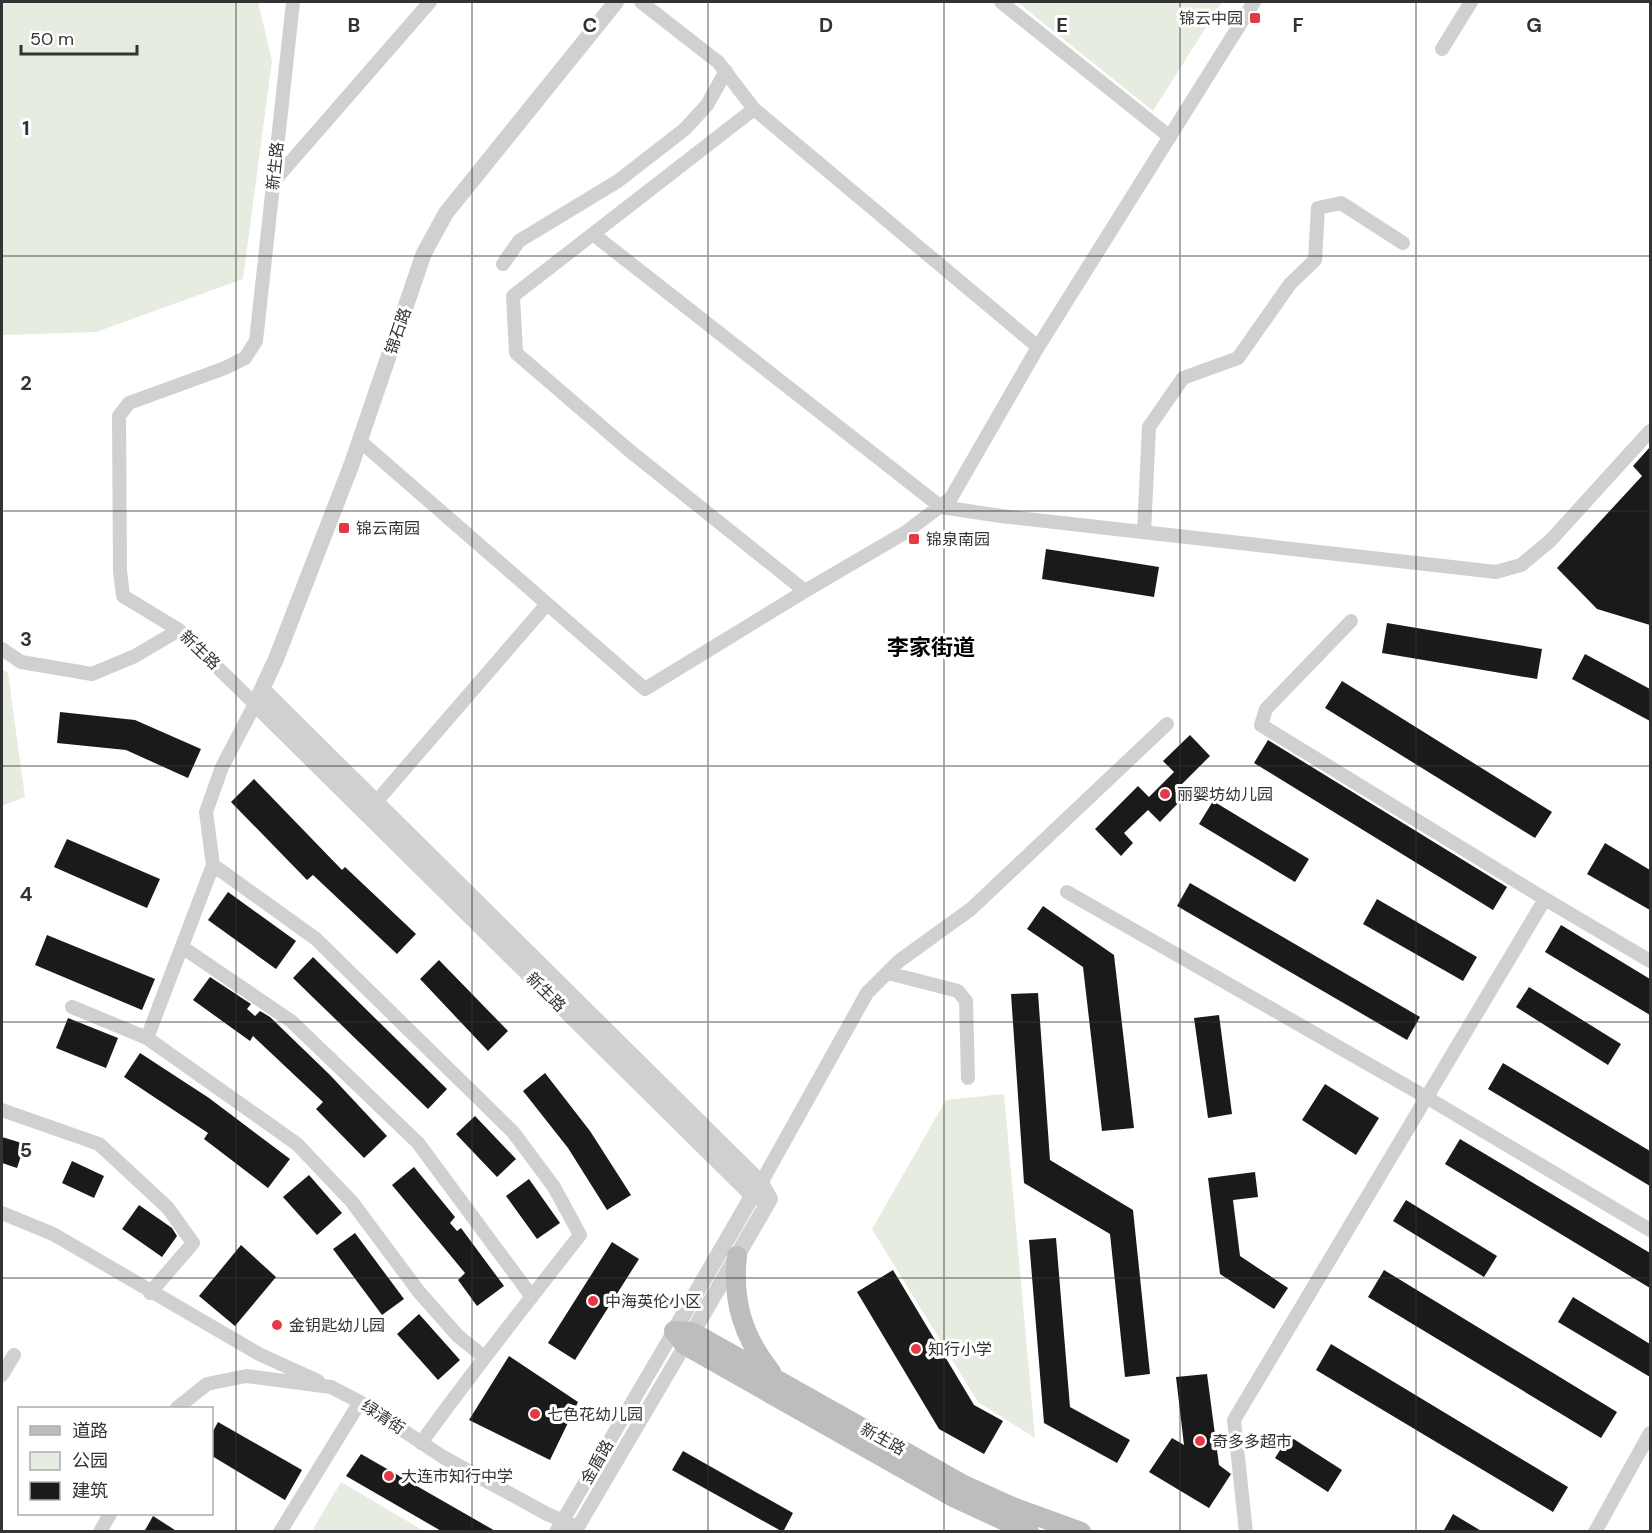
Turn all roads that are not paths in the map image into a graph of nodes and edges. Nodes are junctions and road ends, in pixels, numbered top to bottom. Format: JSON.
{"nodes":[{"id":1,"x":292,"y":2,"type":"edge"},
{"id":2,"x":430,"y":2,"type":"edge"},
{"id":3,"x":616,"y":2,"type":"edge"},
{"id":4,"x":641,"y":2,"type":"edge"},
{"id":5,"x":1001,"y":2,"type":"edge"},
{"id":6,"x":1254,"y":2,"type":"edge"},
{"id":7,"x":1471,"y":2,"type":"edge"},
{"id":8,"x":1442,"y":49,"type":"dead end"},
{"id":9,"x":726,"y":71,"type":"junction"},
{"id":10,"x":754,"y":109,"type":"junction"},
{"id":11,"x":1170,"y":137,"type":"junction"},
{"id":12,"x":274,"y":181,"type":"junction"},
{"id":13,"x":593,"y":234,"type":"junction"},
{"id":14,"x":1403,"y":243,"type":"dead end"},
{"id":15,"x":503,"y":264,"type":"dead end"},
{"id":16,"x":1038,"y":347,"type":"junction"},
{"id":17,"x":1650,"y":431,"type":"edge"},
{"id":18,"x":360,"y":441,"type":"junction"},
{"id":19,"x":941,"y":507,"type":"junction"},
{"id":20,"x":1144,"y":532,"type":"junction"},
{"id":21,"x":805,"y":591,"type":"junction"},
{"id":22,"x":547,"y":604,"type":"junction"},
{"id":23,"x":1351,"y":621,"type":"dead end"},
{"id":24,"x":179,"y":630,"type":"junction"},
{"id":25,"x":2,"y":649,"type":"edge"},
{"id":26,"x":259,"y":697,"type":"junction"},
{"id":27,"x":1167,"y":724,"type":"dead end"},
{"id":28,"x":376,"y":802,"type":"junction"},
{"id":29,"x":213,"y":865,"type":"junction"},
{"id":30,"x":1067,"y":892,"type":"dead end"},
{"id":31,"x":1545,"y":899,"type":"junction"},
{"id":32,"x":182,"y":947,"type":"junction"},
{"id":33,"x":1650,"y":960,"type":"edge"},
{"id":34,"x":888,"y":973,"type":"junction"},
{"id":35,"x":72,"y":1007,"type":"dead end"},
{"id":36,"x":147,"y":1038,"type":"junction"},
{"id":37,"x":968,"y":1078,"type":"dead end"},
{"id":38,"x":1426,"y":1097,"type":"junction"},
{"id":39,"x":2,"y":1110,"type":"edge"},
{"id":40,"x":757,"y":1189,"type":"junction"},
{"id":41,"x":2,"y":1213,"type":"edge"},
{"id":42,"x":1650,"y":1230,"type":"edge"},
{"id":43,"x":737,"y":1256,"type":"junction"},
{"id":44,"x":150,"y":1293,"type":"junction"},
{"id":45,"x":532,"y":1297,"type":"junction"},
{"id":46,"x":684,"y":1336,"type":"junction"},
{"id":47,"x":14,"y":1355,"type":"dead end"},
{"id":48,"x":484,"y":1357,"type":"junction"},
{"id":49,"x":2,"y":1375,"type":"edge"},
{"id":50,"x":776,"y":1379,"type":"junction"},
{"id":51,"x":331,"y":1387,"type":"junction"},
{"id":52,"x":360,"y":1402,"type":"junction"},
{"id":53,"x":178,"y":1407,"type":"edge"},
{"id":54,"x":1650,"y":1433,"type":"edge"},
{"id":55,"x":421,"y":1443,"type":"junction"},
{"id":56,"x":109,"y":1515,"type":"edge"},
{"id":57,"x":559,"y":1526,"type":"edge"},
{"id":58,"x":1052,"y":1527,"type":"edge"},
{"id":59,"x":576,"y":1529,"type":"edge"},
{"id":60,"x":100,"y":1532,"type":"edge"},
{"id":61,"x":280,"y":1532,"type":"edge"},
{"id":62,"x":1029,"y":1532,"type":"edge"},
{"id":63,"x":1081,"y":1532,"type":"edge"},
{"id":64,"x":1246,"y":1532,"type":"edge"},
{"id":65,"x":1594,"y":1532,"type":"edge"}],
"edges":[{"from":1,"to":12,"type":"street","name":"新生路"},
{"from":2,"to":12,"type":"street"},
{"from":3,"to":18,"type":"street","name":"锦石路"},
{"from":4,"to":9,"type":"street"},
{"from":5,"to":11,"type":"street"},
{"from":6,"to":11,"type":"street"},
{"from":7,"to":8,"type":"street"},
{"from":9,"to":10,"type":"street"},
{"from":9,"to":15,"type":"street"},
{"from":10,"to":13,"type":"street"},
{"from":10,"to":16,"type":"street"},
{"from":11,"to":16,"type":"street"},
{"from":12,"to":24,"type":"street","name":"新生路"},
{"from":13,"to":19,"type":"street"},
{"from":13,"to":21,"type":"street"},
{"from":14,"to":20,"type":"street"},
{"from":16,"to":19,"type":"street"},
{"from":17,"to":20,"type":"street"},
{"from":18,"to":22,"type":"street"},
{"from":18,"to":26,"type":"street","name":"锦石路"},
{"from":19,"to":20,"type":"street"},
{"from":19,"to":21,"type":"street"},
{"from":21,"to":22,"type":"street"},
{"from":22,"to":28,"type":"street"},
{"from":23,"to":31,"type":"street"},
{"from":24,"to":25,"type":"street"},
{"from":24,"to":26,"type":"street","name":"新生路"},
{"from":26,"to":28,"type":"street","name":"新生路"},
{"from":26,"to":29,"type":"street"},
{"from":26,"to":40,"type":"street","name":"新生路"},
{"from":27,"to":34,"type":"street"},
{"from":28,"to":40,"type":"street","name":"新生路"},
{"from":29,"to":32,"type":"street"},
{"from":29,"to":45,"type":"street"},
{"from":30,"to":38,"type":"street"},
{"from":31,"to":33,"type":"street"},
{"from":31,"to":38,"type":"street"},
{"from":32,"to":36,"type":"street"},
{"from":32,"to":45,"type":"street"},
{"from":34,"to":37,"type":"street"},
{"from":34,"to":40,"type":"street"},
{"from":35,"to":36,"type":"street"},
{"from":36,"to":48,"type":"street"},
{"from":38,"to":42,"type":"street"},
{"from":38,"to":64,"type":"street"},
{"from":39,"to":44,"type":"street"},
{"from":40,"to":43,"type":"street"},
{"from":40,"to":46,"type":"street"},
{"from":41,"to":44,"type":"street"},
{"from":43,"to":46,"type":"street"},
{"from":43,"to":50,"type":"main road"},
{"from":44,"to":51,"type":"street"},
{"from":45,"to":48,"type":"street"},
{"from":46,"to":50,"type":"main road","name":"新生路"},
{"from":46,"to":57,"type":"street","name":"金盾路"},
{"from":46,"to":59,"type":"street","name":"金盾路"},
{"from":46,"to":62,"type":"main road","name":"新生路"},
{"from":47,"to":49,"type":"street"},
{"from":48,"to":55,"type":"street"},
{"from":50,"to":58,"type":"main road","name":"新生路"},
{"from":51,"to":52,"type":"street","name":"绿清街"},
{"from":51,"to":53,"type":"street","name":"绿清街"},
{"from":52,"to":55,"type":"street","name":"绿清街"},
{"from":52,"to":61,"type":"street"},
{"from":54,"to":65,"type":"street"},
{"from":55,"to":57,"type":"street","name":"绿清街"},
{"from":56,"to":60,"type":"street"},
{"from":57,"to":59,"type":"street","name":"绿清街"},
{"from":58,"to":63,"type":"main road","name":"新生路"}]}
